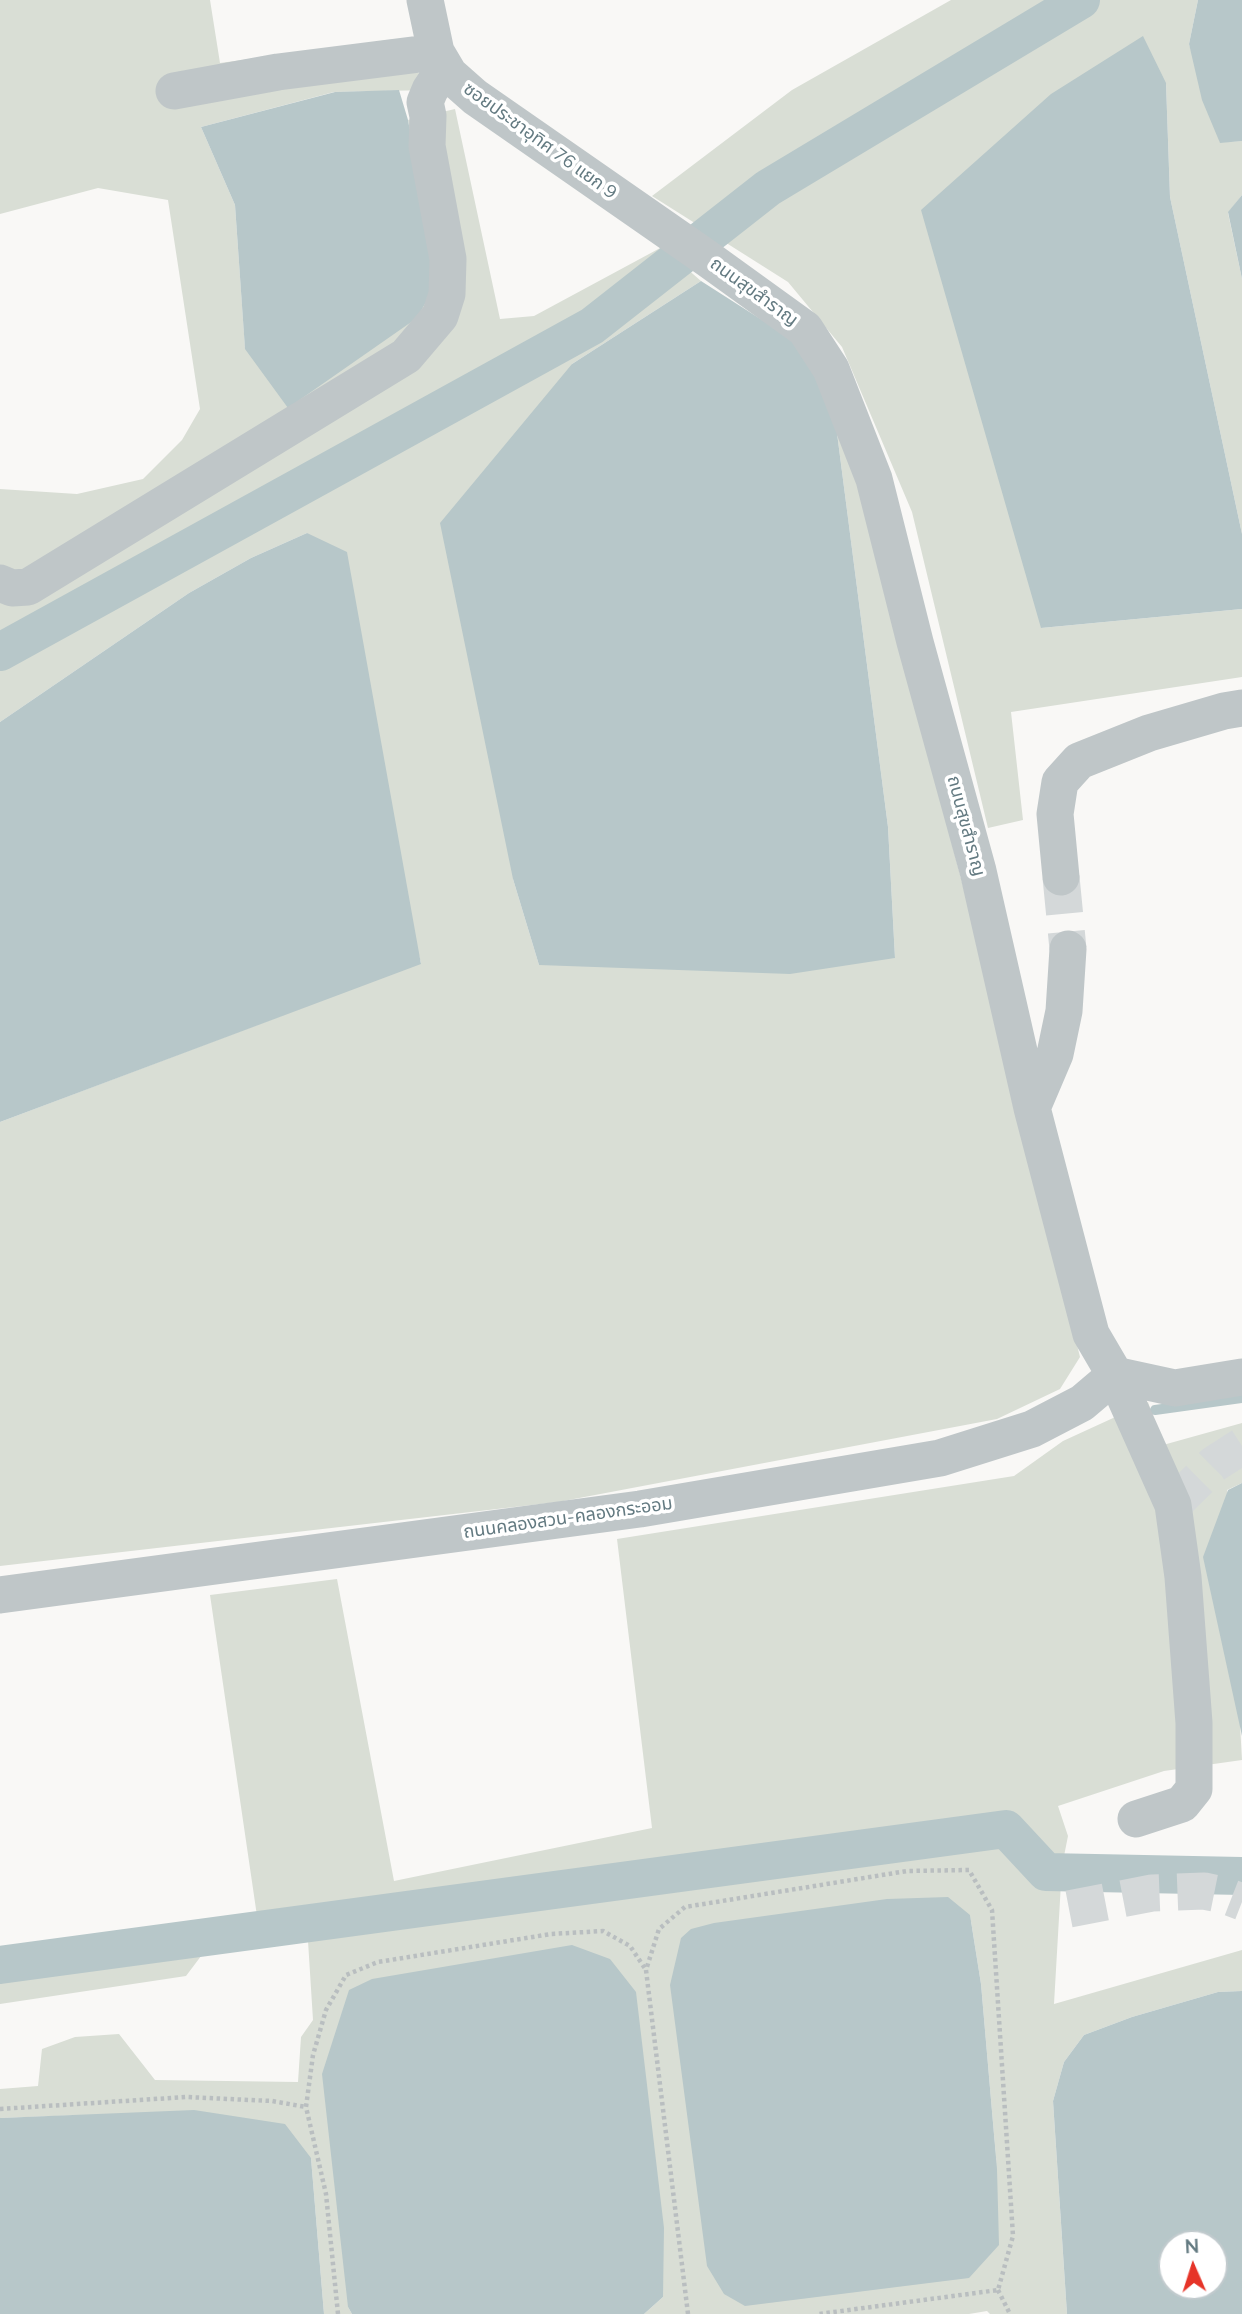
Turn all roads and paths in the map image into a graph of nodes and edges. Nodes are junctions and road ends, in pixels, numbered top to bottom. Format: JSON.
{"nodes":[{"id":1,"x":425,"y":0,"type":"edge"},
{"id":2,"x":442,"y":63,"type":"junction"},
{"id":3,"x":174,"y":91,"type":"dead end"},
{"id":4,"x":663,"y":228,"type":"joint"},
{"id":5,"x":0,"y":583,"type":"edge"},
{"id":6,"x":1242,"y":708,"type":"edge"},
{"id":7,"x":1061,"y":877,"type":"tunnel mouth"},
{"id":8,"x":1068,"y":949,"type":"tunnel mouth"},
{"id":9,"x":1032,"y":1108,"type":"junction"},
{"id":10,"x":1115,"y":1375,"type":"junction"},
{"id":11,"x":1242,"y":1377,"type":"edge"},
{"id":12,"x":0,"y":1595,"type":"edge"},
{"id":13,"x":1136,"y":1819,"type":"dead end"},
{"id":14,"x":646,"y":1970,"type":"junction"},
{"id":15,"x":306,"y":2107,"type":"junction"},
{"id":16,"x":0,"y":2109,"type":"edge"},
{"id":17,"x":998,"y":2290,"type":"junction"},
{"id":18,"x":338,"y":2314,"type":"edge"},
{"id":19,"x":688,"y":2314,"type":"edge"},
{"id":20,"x":819,"y":2314,"type":"edge"},
{"id":21,"x":1010,"y":2314,"type":"edge"}],
"edges":[{"from":1,"to":2,"type":"street"},
{"from":2,"to":3,"type":"street"},
{"from":2,"to":4,"type":"street","name":"ซอยประชาอุทิศ 76 แยก 9"},
{"from":2,"to":5,"type":"street"},
{"from":4,"to":9,"type":"street","name":"ถนนสุขสำราญ"},
{"from":6,"to":7,"type":"street"},
{"from":8,"to":9,"type":"street"},
{"from":9,"to":10,"type":"street","name":"ถนนสุขสำราญ"},
{"from":10,"to":11,"type":"street"},
{"from":10,"to":12,"type":"street","name":"ถนนคลองสวน-คลองกระออม"},
{"from":10,"to":13,"type":"street","name":"ถนนสุขสำราญ"},
{"from":14,"to":15,"type":"path"},
{"from":14,"to":17,"type":"path"},
{"from":14,"to":19,"type":"path"},
{"from":15,"to":16,"type":"path"},
{"from":15,"to":18,"type":"path"},
{"from":17,"to":20,"type":"path"},
{"from":17,"to":21,"type":"path"}]}
